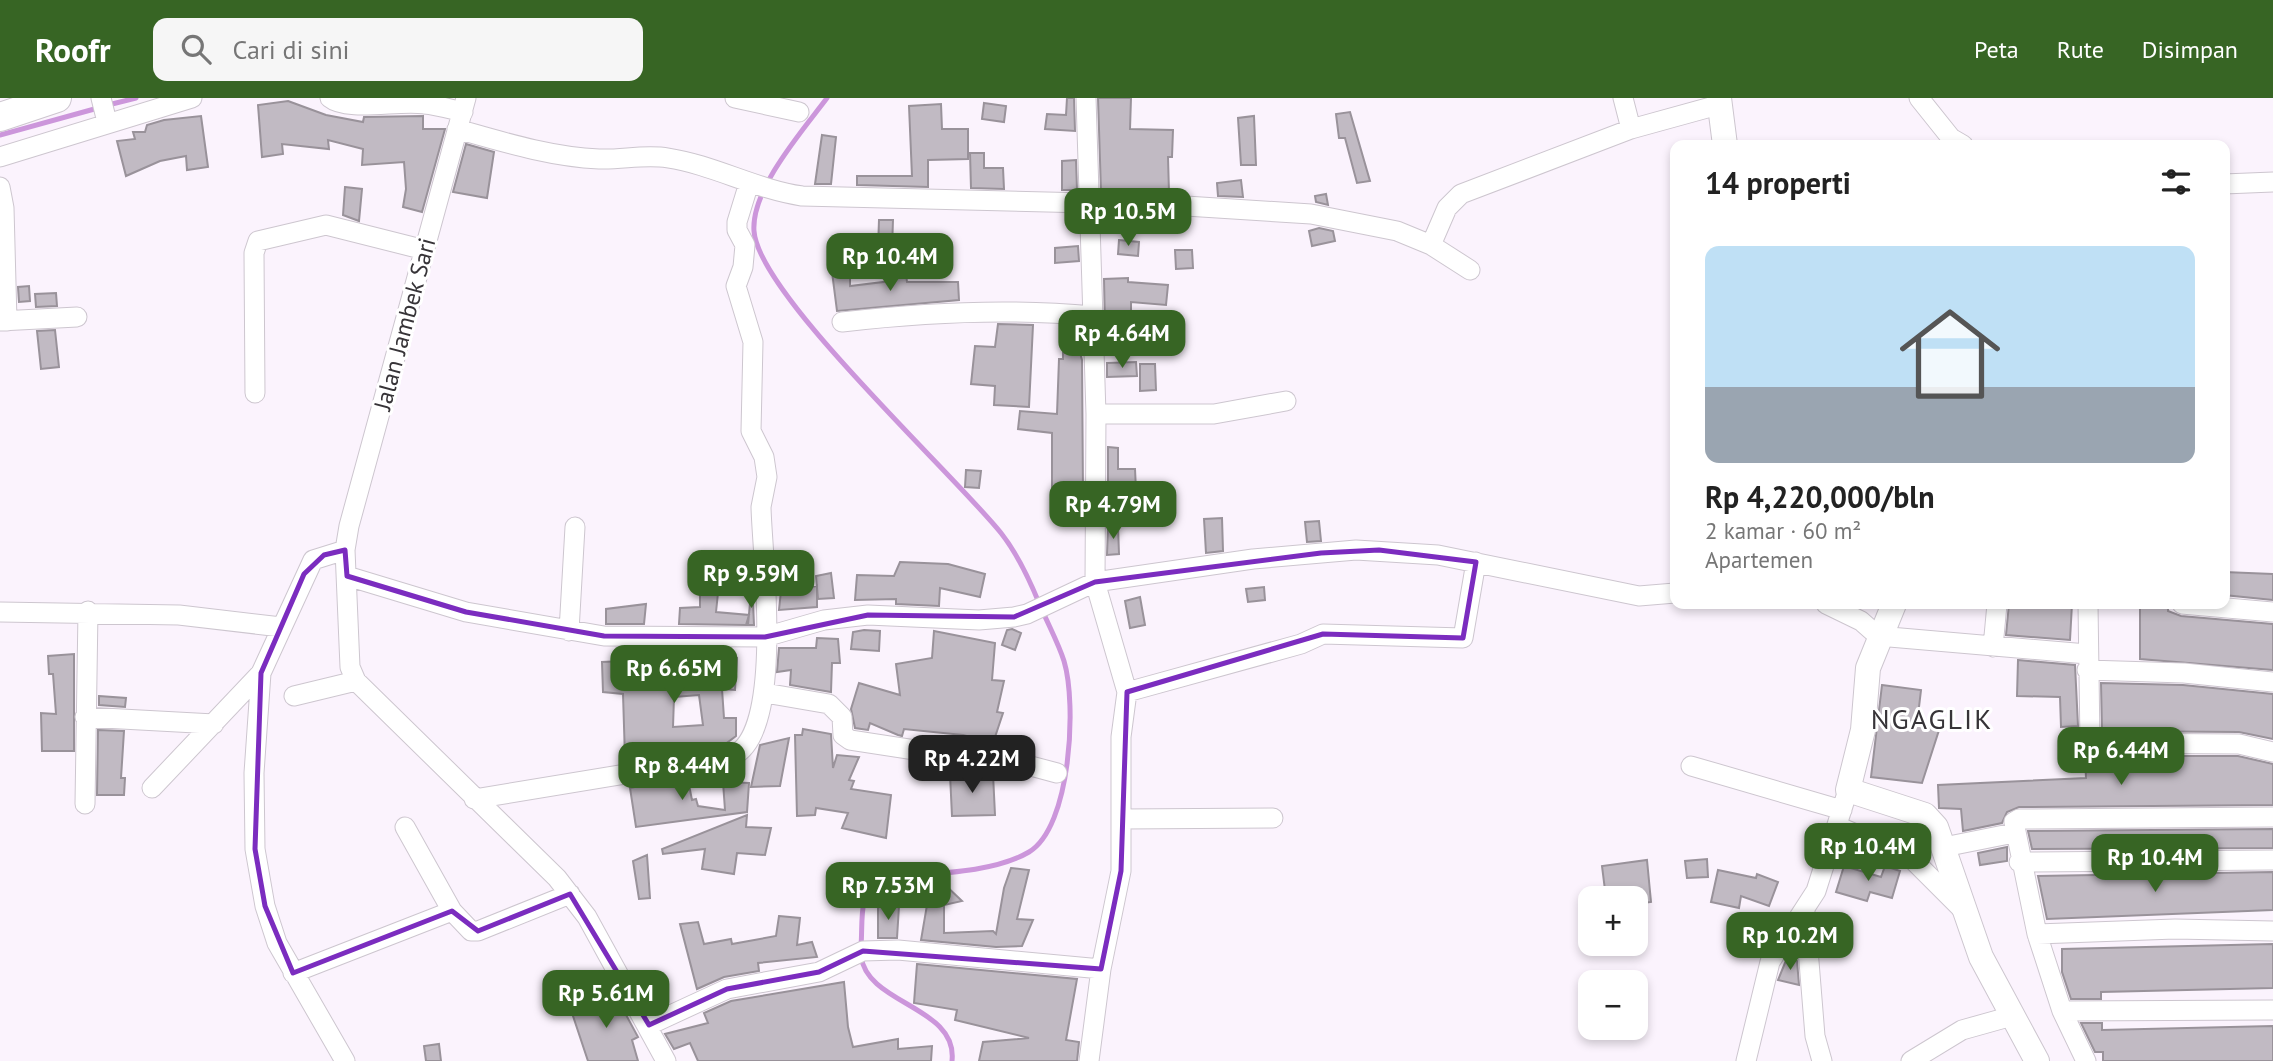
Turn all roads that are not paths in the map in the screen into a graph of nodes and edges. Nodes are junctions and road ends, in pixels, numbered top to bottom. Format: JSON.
{"nodes":[{"id":1,"x":101,"y":98,"type":"edge"},
{"id":2,"x":192,"y":98,"type":"edge"},
{"id":3,"x":330,"y":98,"type":"edge"},
{"id":4,"x":735,"y":98,"type":"edge"},
{"id":5,"x":1086,"y":98,"type":"edge"},
{"id":6,"x":1623,"y":98,"type":"edge"},
{"id":7,"x":1919,"y":98,"type":"edge"},
{"id":8,"x":49,"y":99,"type":"edge"},
{"id":9,"x":1719,"y":101,"type":"edge"},
{"id":10,"x":142,"y":105,"type":"edge"},
{"id":11,"x":799,"y":112,"type":"dead end"},
{"id":12,"x":462,"y":113,"type":"edge"},
{"id":13,"x":0,"y":117,"type":"edge"},
{"id":14,"x":107,"y":122,"type":"junction"},
{"id":15,"x":1631,"y":129,"type":"junction"},
{"id":16,"x":1724,"y":140,"type":"edge"},
{"id":17,"x":1954,"y":140,"type":"edge"},
{"id":18,"x":0,"y":157,"type":"edge"},
{"id":19,"x":2273,"y":182,"type":"edge"},
{"id":20,"x":751,"y":184,"type":"junction"},
{"id":21,"x":2230,"y":184,"type":"edge"},
{"id":22,"x":0,"y":187,"type":"edge"},
{"id":23,"x":1088,"y":204,"type":"junction"},
{"id":24,"x":1431,"y":245,"type":"junction"},
{"id":25,"x":425,"y":250,"type":"junction"},
{"id":26,"x":1470,"y":270,"type":"dead end"},
{"id":27,"x":1093,"y":316,"type":"junction"},
{"id":28,"x":77,"y":317,"type":"dead end"},
{"id":29,"x":3,"y":321,"type":"edge"},
{"id":30,"x":842,"y":322,"type":"dead end"},
{"id":31,"x":255,"y":393,"type":"dead end"},
{"id":32,"x":1286,"y":401,"type":"dead end"},
{"id":33,"x":1096,"y":414,"type":"junction"},
{"id":34,"x":575,"y":527,"type":"dead end"},
{"id":35,"x":345,"y":550,"type":"junction"},
{"id":36,"x":1476,"y":562,"type":"junction"},
{"id":37,"x":347,"y":576,"type":"junction"},
{"id":38,"x":1096,"y":582,"type":"junction"},
{"id":39,"x":1670,"y":594,"type":"edge"},
{"id":40,"x":2230,"y":608,"type":"edge"},
{"id":41,"x":1836,"y":609,"type":"edge"},
{"id":42,"x":1892,"y":609,"type":"edge"},
{"id":43,"x":1997,"y":609,"type":"edge"},
{"id":44,"x":2088,"y":609,"type":"edge"},
{"id":45,"x":88,"y":611,"type":"junction"},
{"id":46,"x":0,"y":612,"type":"edge"},
{"id":47,"x":2273,"y":612,"type":"edge"},
{"id":48,"x":281,"y":627,"type":"junction"},
{"id":49,"x":569,"y":631,"type":"junction"},
{"id":50,"x":1878,"y":636,"type":"junction"},
{"id":51,"x":765,"y":637,"type":"junction"},
{"id":52,"x":1993,"y":648,"type":"junction"},
{"id":53,"x":2087,"y":662,"type":"junction"},
{"id":54,"x":261,"y":673,"type":"junction"},
{"id":55,"x":356,"y":681,"type":"junction"},
{"id":56,"x":2273,"y":682,"type":"edge"},
{"id":57,"x":1127,"y":692,"type":"junction"},
{"id":58,"x":765,"y":693,"type":"junction"},
{"id":59,"x":294,"y":696,"type":"dead end"},
{"id":60,"x":85,"y":717,"type":"junction"},
{"id":61,"x":214,"y":724,"type":"junction"},
{"id":62,"x":2273,"y":752,"type":"edge"},
{"id":63,"x":1691,"y":766,"type":"dead end"},
{"id":64,"x":1057,"y":774,"type":"dead end"},
{"id":65,"x":152,"y":788,"type":"dead end"},
{"id":66,"x":474,"y":799,"type":"junction"},
{"id":67,"x":85,"y":804,"type":"dead end"},
{"id":68,"x":1842,"y":809,"type":"junction"},
{"id":69,"x":2273,"y":817,"type":"edge"},
{"id":70,"x":1273,"y":818,"type":"dead end"},
{"id":71,"x":1123,"y":819,"type":"junction"},
{"id":72,"x":404,"y":827,"type":"dead end"},
{"id":73,"x":2014,"y":833,"type":"junction"},
{"id":74,"x":1944,"y":847,"type":"junction"},
{"id":75,"x":2273,"y":860,"type":"edge"},
{"id":76,"x":2020,"y":862,"type":"junction"},
{"id":77,"x":570,"y":894,"type":"junction"},
{"id":78,"x":1962,"y":909,"type":"junction"},
{"id":79,"x":452,"y":911,"type":"junction"},
{"id":80,"x":1805,"y":912,"type":"junction"},
{"id":81,"x":2273,"y":931,"type":"edge"},
{"id":82,"x":2036,"y":934,"type":"junction"},
{"id":83,"x":1101,"y":969,"type":"junction"},
{"id":84,"x":293,"y":973,"type":"junction"},
{"id":85,"x":2273,"y":1010,"type":"edge"},
{"id":86,"x":2062,"y":1011,"type":"junction"},
{"id":87,"x":2012,"y":1016,"type":"junction"},
{"id":88,"x":649,"y":1025,"type":"junction"},
{"id":89,"x":345,"y":1061,"type":"edge"},
{"id":90,"x":666,"y":1061,"type":"edge"},
{"id":91,"x":1089,"y":1061,"type":"edge"},
{"id":92,"x":1746,"y":1061,"type":"edge"},
{"id":93,"x":1822,"y":1061,"type":"edge"},
{"id":94,"x":1910,"y":1061,"type":"edge"},
{"id":95,"x":2037,"y":1061,"type":"edge"},
{"id":96,"x":2086,"y":1061,"type":"edge"}],
"edges":[{"from":1,"to":14,"type":"street"},
{"from":2,"to":10,"type":"street"},
{"from":3,"to":12,"type":"street"},
{"from":4,"to":11,"type":"street"},
{"from":5,"to":23,"type":"street"},
{"from":6,"to":15,"type":"street"},
{"from":7,"to":17,"type":"street"},
{"from":8,"to":13,"type":"main road"},
{"from":9,"to":15,"type":"street"},
{"from":9,"to":16,"type":"street"},
{"from":10,"to":14,"type":"street"},
{"from":12,"to":20,"type":"street"},
{"from":12,"to":25,"type":"street","name":"Jalan Jambek Sari"},
{"from":14,"to":18,"type":"street"},
{"from":15,"to":24,"type":"street"},
{"from":19,"to":21,"type":"street"},
{"from":20,"to":23,"type":"street"},
{"from":20,"to":51,"type":"street"},
{"from":22,"to":29,"type":"street"},
{"from":23,"to":24,"type":"street"},
{"from":23,"to":27,"type":"street"},
{"from":24,"to":26,"type":"street"},
{"from":25,"to":31,"type":"street"},
{"from":25,"to":35,"type":"street","name":"Jalan Jambek Sari"},
{"from":27,"to":30,"type":"street"},
{"from":27,"to":33,"type":"street"},
{"from":28,"to":29,"type":"street"},
{"from":32,"to":33,"type":"street"},
{"from":33,"to":38,"type":"street"},
{"from":34,"to":49,"type":"street"},
{"from":35,"to":37,"type":"street","name":"Jalan Jambek Sari"},
{"from":35,"to":48,"type":"street"},
{"from":36,"to":38,"type":"street"},
{"from":36,"to":39,"type":"street"},
{"from":36,"to":57,"type":"street"},
{"from":37,"to":49,"type":"street"},
{"from":37,"to":55,"type":"street","name":"Jalan Jambek Sari"},
{"from":38,"to":51,"type":"street"},
{"from":38,"to":57,"type":"street"},
{"from":40,"to":47,"type":"street"},
{"from":41,"to":50,"type":"street"},
{"from":42,"to":50,"type":"street"},
{"from":43,"to":52,"type":"street"},
{"from":44,"to":53,"type":"street"},
{"from":45,"to":46,"type":"street"},
{"from":45,"to":48,"type":"street"},
{"from":45,"to":60,"type":"street"},
{"from":48,"to":54,"type":"street"},
{"from":49,"to":51,"type":"street"},
{"from":50,"to":52,"type":"street"},
{"from":50,"to":68,"type":"street"},
{"from":51,"to":58,"type":"street"},
{"from":52,"to":53,"type":"street"},
{"from":53,"to":56,"type":"street"},
{"from":53,"to":62,"type":"street"},
{"from":54,"to":61,"type":"street"},
{"from":54,"to":84,"type":"street"},
{"from":55,"to":59,"type":"street"},
{"from":55,"to":66,"type":"street"},
{"from":57,"to":71,"type":"street"},
{"from":58,"to":64,"type":"street"},
{"from":58,"to":66,"type":"street"},
{"from":60,"to":61,"type":"street"},
{"from":60,"to":67,"type":"street"},
{"from":61,"to":65,"type":"street"},
{"from":63,"to":68,"type":"street"},
{"from":66,"to":77,"type":"street"},
{"from":68,"to":74,"type":"street"},
{"from":68,"to":78,"type":"street"},
{"from":68,"to":80,"type":"street"},
{"from":69,"to":73,"type":"street"},
{"from":70,"to":71,"type":"street"},
{"from":71,"to":83,"type":"street"},
{"from":72,"to":79,"type":"street"},
{"from":73,"to":74,"type":"street"},
{"from":73,"to":76,"type":"street"},
{"from":74,"to":78,"type":"street"},
{"from":75,"to":76,"type":"street"},
{"from":76,"to":82,"type":"street"},
{"from":77,"to":79,"type":"street"},
{"from":77,"to":88,"type":"street"},
{"from":78,"to":87,"type":"street"},
{"from":79,"to":84,"type":"street"},
{"from":80,"to":92,"type":"street"},
{"from":80,"to":93,"type":"street"},
{"from":81,"to":82,"type":"street"},
{"from":82,"to":86,"type":"street"},
{"from":83,"to":88,"type":"street"},
{"from":83,"to":91,"type":"street"},
{"from":84,"to":89,"type":"street"},
{"from":85,"to":86,"type":"street"},
{"from":86,"to":96,"type":"street"},
{"from":87,"to":94,"type":"street"},
{"from":87,"to":95,"type":"street"},
{"from":88,"to":90,"type":"street"}]}
